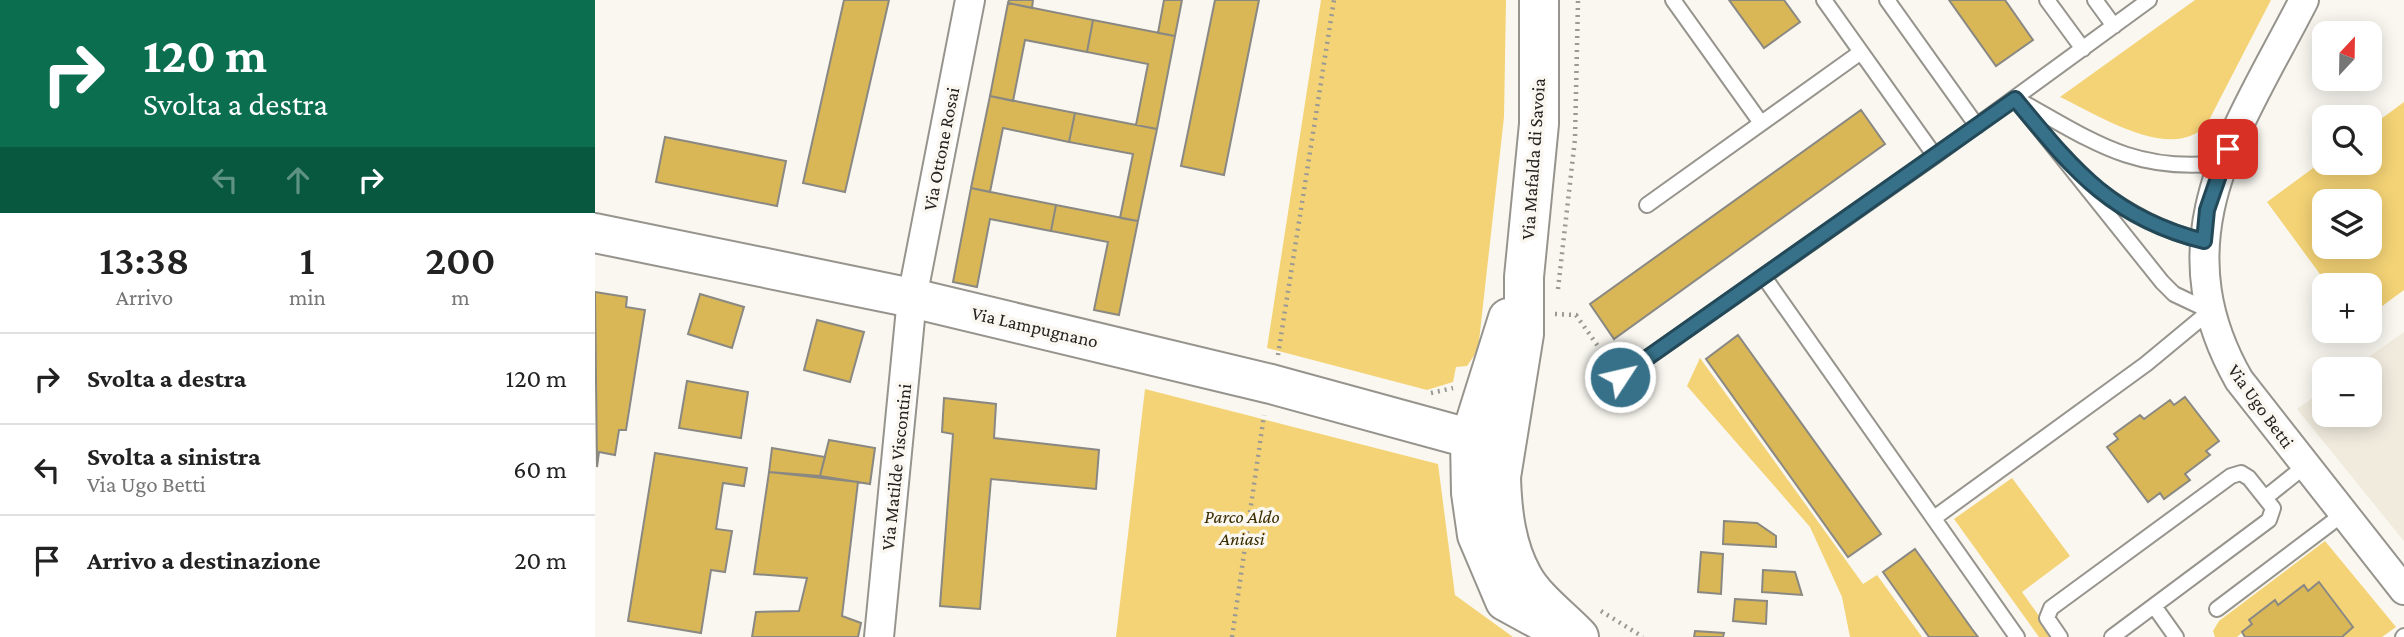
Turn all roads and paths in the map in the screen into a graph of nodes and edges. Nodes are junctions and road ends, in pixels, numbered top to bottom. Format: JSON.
{"nodes":[{"id":1,"x":971,"y":0,"type":"edge"},
{"id":2,"x":1333,"y":0,"type":"edge"},
{"id":3,"x":1539,"y":0,"type":"edge"},
{"id":4,"x":1673,"y":0,"type":"edge"},
{"id":5,"x":1824,"y":0,"type":"edge"},
{"id":6,"x":1887,"y":0,"type":"edge"},
{"id":7,"x":2047,"y":0,"type":"edge"},
{"id":8,"x":2095,"y":0,"type":"edge"},
{"id":9,"x":2149,"y":0,"type":"edge"},
{"id":10,"x":2304,"y":0,"type":"edge"},
{"id":11,"x":2114,"y":26,"type":"junction"},
{"id":12,"x":2083,"y":49,"type":"junction"},
{"id":13,"x":1861,"y":52,"type":"junction"},
{"id":14,"x":2015,"y":99,"type":"junction"},
{"id":15,"x":1761,"y":123,"type":"junction"},
{"id":16,"x":1977,"y":126,"type":"junction"},
{"id":17,"x":1935,"y":156,"type":"junction"},
{"id":18,"x":2222,"y":163,"type":"junction"},
{"id":19,"x":2074,"y":170,"type":"junction"},
{"id":20,"x":1647,"y":205,"type":"dead end"},
{"id":21,"x":595,"y":233,"type":"edge"},
{"id":22,"x":2204,"y":241,"type":"junction"},
{"id":23,"x":1764,"y":277,"type":"junction"},
{"id":24,"x":912,"y":298,"type":"junction"},
{"id":25,"x":2210,"y":311,"type":"junction"},
{"id":26,"x":1555,"y":314,"type":"dead end"},
{"id":27,"x":1277,"y":356,"type":"dead end"},
{"id":28,"x":1620,"y":377,"type":"joint"},
{"id":29,"x":1265,"y":411,"type":"dead end"},
{"id":30,"x":1488,"y":444,"type":"junction"},
{"id":31,"x":2305,"y":466,"type":"junction"},
{"id":32,"x":2265,"y":498,"type":"junction"},
{"id":33,"x":2343,"y":514,"type":"junction"},
{"id":34,"x":1934,"y":518,"type":"junction"},
{"id":35,"x":2404,"y":590,"type":"edge"},
{"id":36,"x":2154,"y":606,"type":"junction"},
{"id":37,"x":2217,"y":610,"type":"dead end"},
{"id":38,"x":1586,"y":621,"type":"edge"},
{"id":39,"x":879,"y":637,"type":"edge"},
{"id":40,"x":1232,"y":637,"type":"edge"},
{"id":41,"x":1572,"y":637,"type":"edge"},
{"id":42,"x":1643,"y":637,"type":"edge"},
{"id":43,"x":2017,"y":637,"type":"edge"},
{"id":44,"x":2060,"y":637,"type":"edge"},
{"id":45,"x":2112,"y":637,"type":"edge"},
{"id":46,"x":2176,"y":637,"type":"edge"}],
"edges":[{"from":1,"to":24,"type":"street","name":"Via Ottone Rosai"},
{"from":2,"to":27,"type":"path"},
{"from":3,"to":30,"type":"street","name":"Via Mafalda di Savoia"},
{"from":4,"to":15,"type":"lane"},
{"from":5,"to":13,"type":"lane"},
{"from":6,"to":16,"type":"lane"},
{"from":7,"to":12,"type":"lane"},
{"from":8,"to":11,"type":"lane"},
{"from":9,"to":11,"type":"lane"},
{"from":10,"to":18,"type":"street","name":"Via Ugo Betti"},
{"from":11,"to":12,"type":"lane"},
{"from":12,"to":14,"type":"lane"},
{"from":13,"to":15,"type":"lane"},
{"from":13,"to":17,"type":"lane"},
{"from":14,"to":16,"type":"lane"},
{"from":14,"to":18,"type":"lane"},
{"from":14,"to":19,"type":"lane"},
{"from":15,"to":20,"type":"lane"},
{"from":16,"to":17,"type":"lane"},
{"from":17,"to":23,"type":"lane"},
{"from":18,"to":22,"type":"street","name":"Via Ugo Betti"},
{"from":19,"to":22,"type":"lane"},
{"from":19,"to":25,"type":"lane"},
{"from":21,"to":24,"type":"street","name":"Via Lampugnano"},
{"from":22,"to":25,"type":"street","name":"Via Ugo Betti"},
{"from":23,"to":28,"type":"lane"},
{"from":23,"to":34,"type":"lane"},
{"from":24,"to":30,"type":"street","name":"Via Lampugnano"},
{"from":24,"to":39,"type":"street","name":"Via Matilde Viscontini"},
{"from":25,"to":31,"type":"street","name":"Via Ugo Betti"},
{"from":25,"to":34,"type":"lane"},
{"from":26,"to":28,"type":"path"},
{"from":29,"to":40,"type":"path"},
{"from":30,"to":38,"type":"street"},
{"from":30,"to":41,"type":"street"},
{"from":31,"to":32,"type":"lane"},
{"from":31,"to":33,"type":"street","name":"Via Ugo Betti"},
{"from":32,"to":36,"type":"lane"},
{"from":32,"to":44,"type":"lane"},
{"from":33,"to":35,"type":"street","name":"Via Ugo Betti"},
{"from":33,"to":37,"type":"lane"},
{"from":34,"to":43,"type":"lane"},
{"from":36,"to":45,"type":"lane"},
{"from":36,"to":46,"type":"lane"},
{"from":38,"to":42,"type":"path"}]}
